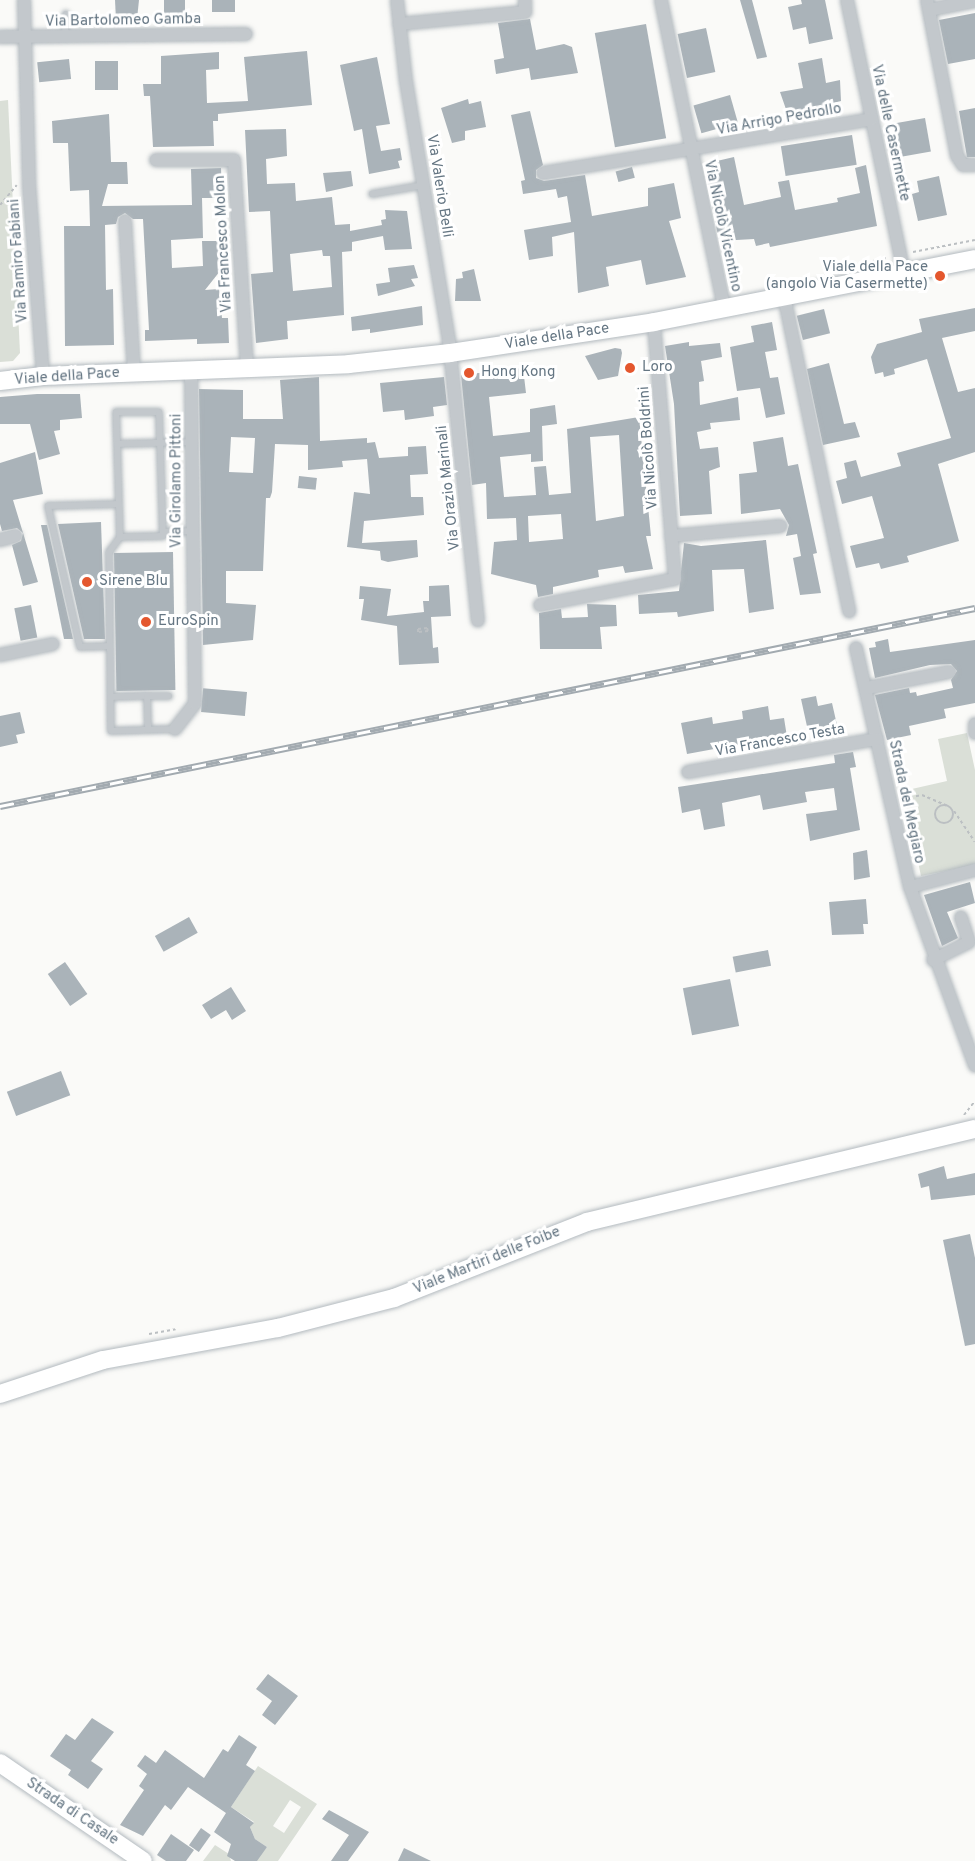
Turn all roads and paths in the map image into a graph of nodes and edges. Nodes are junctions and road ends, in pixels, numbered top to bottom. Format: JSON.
{"nodes":[{"id":1,"x":24,"y":0,"type":"edge"},
{"id":2,"x":397,"y":0,"type":"edge"},
{"id":3,"x":525,"y":0,"type":"edge"},
{"id":4,"x":661,"y":0,"type":"edge"},
{"id":5,"x":847,"y":0,"type":"edge"},
{"id":6,"x":975,"y":1,"type":"edge"},
{"id":7,"x":928,"y":5,"type":"edge"},
{"id":8,"x":66,"y":14,"type":"dead end"},
{"id":9,"x":399,"y":24,"type":"junction"},
{"id":10,"x":246,"y":34,"type":"dead end"},
{"id":11,"x":0,"y":37,"type":"edge"},
{"id":12,"x":25,"y":38,"type":"junction"},
{"id":13,"x":66,"y":38,"type":"junction"},
{"id":14,"x":872,"y":119,"type":"junction"},
{"id":15,"x":690,"y":151,"type":"junction"},
{"id":16,"x":156,"y":160,"type":"dead end"},
{"id":17,"x":975,"y":165,"type":"edge"},
{"id":18,"x":543,"y":173,"type":"dead end"},
{"id":19,"x":29,"y":184,"type":"junction"},
{"id":20,"x":425,"y":185,"type":"junction"},
{"id":21,"x":372,"y":194,"type":"dead end"},
{"id":22,"x":0,"y":205,"type":"edge"},
{"id":23,"x":124,"y":221,"type":"dead end"},
{"id":24,"x":975,"y":240,"type":"edge"},
{"id":25,"x":975,"y":259,"type":"edge"},
{"id":26,"x":903,"y":264,"type":"junction"},
{"id":27,"x":784,"y":296,"type":"junction"},
{"id":28,"x":724,"y":308,"type":"junction"},
{"id":29,"x":654,"y":322,"type":"junction"},
{"id":30,"x":450,"y":353,"type":"junction"},
{"id":31,"x":247,"y":368,"type":"junction"},
{"id":32,"x":191,"y":370,"type":"junction"},
{"id":33,"x":134,"y":373,"type":"junction"},
{"id":34,"x":43,"y":376,"type":"junction"},
{"id":35,"x":0,"y":381,"type":"edge"},
{"id":36,"x":191,"y":442,"type":"junction"},
{"id":37,"x":117,"y":444,"type":"junction"},
{"id":38,"x":160,"y":444,"type":"junction"},
{"id":39,"x":118,"y":504,"type":"junction"},
{"id":40,"x":781,"y":526,"type":"dead end"},
{"id":41,"x":192,"y":531,"type":"junction"},
{"id":42,"x":163,"y":532,"type":"junction"},
{"id":43,"x":15,"y":536,"type":"dead end"},
{"id":44,"x":671,"y":536,"type":"junction"},
{"id":45,"x":120,"y":537,"type":"junction"},
{"id":46,"x":0,"y":540,"type":"edge"},
{"id":47,"x":540,"y":605,"type":"dead end"},
{"id":48,"x":849,"y":611,"type":"dead end"},
{"id":49,"x":477,"y":621,"type":"dead end"},
{"id":50,"x":53,"y":644,"type":"dead end"},
{"id":51,"x":110,"y":646,"type":"junction"},
{"id":52,"x":856,"y":648,"type":"dead end"},
{"id":53,"x":0,"y":654,"type":"edge"},
{"id":54,"x":949,"y":672,"type":"dead end"},
{"id":55,"x":867,"y":688,"type":"junction"},
{"id":56,"x":147,"y":696,"type":"junction"},
{"id":57,"x":169,"y":696,"type":"dead end"},
{"id":58,"x":111,"y":697,"type":"junction"},
{"id":59,"x":975,"y":724,"type":"edge"},
{"id":60,"x":175,"y":729,"type":"joint"},
{"id":61,"x":148,"y":730,"type":"junction"},
{"id":62,"x":975,"y":733,"type":"edge"},
{"id":63,"x":877,"y":739,"type":"junction"},
{"id":64,"x":688,"y":772,"type":"dead end"},
{"id":65,"x":890,"y":801,"type":"junction"},
{"id":66,"x":951,"y":808,"type":"junction"},
{"id":67,"x":975,"y":842,"type":"edge"},
{"id":68,"x":975,"y":870,"type":"edge"},
{"id":69,"x":910,"y":887,"type":"junction"},
{"id":70,"x":961,"y":917,"type":"dead end"},
{"id":71,"x":933,"y":960,"type":"junction"},
{"id":72,"x":971,"y":1042,"type":"edge"},
{"id":73,"x":975,"y":1066,"type":"edge"},
{"id":74,"x":975,"y":1129,"type":"edge"},
{"id":75,"x":0,"y":1394,"type":"edge"},
{"id":76,"x":0,"y":1763,"type":"edge"},
{"id":77,"x":143,"y":1861,"type":"edge"}],
"edges":[{"from":1,"to":12,"type":"street","name":"Via Ramiro Fabiani"},
{"from":2,"to":9,"type":"street","name":"Via Valerio Belli"},
{"from":3,"to":9,"type":"street"},
{"from":4,"to":15,"type":"street","name":"Via Nicolò Vicentino"},
{"from":5,"to":14,"type":"street","name":"Via delle Casermette"},
{"from":6,"to":7,"type":"street"},
{"from":7,"to":17,"type":"street"},
{"from":8,"to":13,"type":"lane"},
{"from":9,"to":20,"type":"street","name":"Via Valerio Belli"},
{"from":10,"to":13,"type":"street","name":"Via Bartolomeo Gamba"},
{"from":11,"to":12,"type":"street","name":"Via Bartolomeo Gamba"},
{"from":12,"to":13,"type":"street","name":"Via Bartolomeo Gamba"},
{"from":12,"to":19,"type":"street","name":"Via Ramiro Fabiani"},
{"from":14,"to":15,"type":"street","name":"Via Arrigo Pedrollo"},
{"from":14,"to":26,"type":"street","name":"Via delle Casermette"},
{"from":15,"to":18,"type":"street","name":"Via Nicolò Vicentino"},
{"from":15,"to":28,"type":"street","name":"Via Nicolò Vicentino"},
{"from":16,"to":31,"type":"street","name":"Via Francesco Molon"},
{"from":19,"to":22,"type":"path"},
{"from":19,"to":34,"type":"street","name":"Via Ramiro Fabiani"},
{"from":20,"to":21,"type":"lane"},
{"from":20,"to":30,"type":"street","name":"Via Valerio Belli"},
{"from":23,"to":33,"type":"street","name":"Viale della Pace"},
{"from":24,"to":26,"type":"path"},
{"from":25,"to":26,"type":"street","name":"Viale della Pace"},
{"from":26,"to":27,"type":"street","name":"Viale della Pace"},
{"from":27,"to":28,"type":"street","name":"Viale della Pace"},
{"from":27,"to":48,"type":"street"},
{"from":28,"to":29,"type":"street","name":"Viale della Pace"},
{"from":29,"to":30,"type":"street","name":"Viale della Pace"},
{"from":29,"to":44,"type":"street","name":"Via Nicolò Boldrini"},
{"from":30,"to":31,"type":"street","name":"Viale della Pace"},
{"from":30,"to":49,"type":"street","name":"Via Orazio Marinali"},
{"from":31,"to":32,"type":"street","name":"Viale della Pace"},
{"from":32,"to":33,"type":"street","name":"Viale della Pace"},
{"from":32,"to":36,"type":"street","name":"Via Girolamo Pittoni"},
{"from":33,"to":34,"type":"street","name":"Viale della Pace"},
{"from":34,"to":35,"type":"street","name":"Viale della Pace"},
{"from":36,"to":38,"type":"lane"},
{"from":36,"to":41,"type":"street","name":"Via Girolamo Pittoni"},
{"from":37,"to":38,"type":"lane"},
{"from":37,"to":38,"type":"lane"},
{"from":37,"to":39,"type":"lane"},
{"from":38,"to":42,"type":"lane"},
{"from":39,"to":45,"type":"lane"},
{"from":39,"to":51,"type":"lane"},
{"from":40,"to":44,"type":"street"},
{"from":41,"to":42,"type":"lane"},
{"from":41,"to":60,"type":"street","name":"Via Girolamo Pittoni"},
{"from":42,"to":45,"type":"lane"},
{"from":43,"to":46,"type":"street"},
{"from":44,"to":47,"type":"street","name":"Via Nicolò Boldrini"},
{"from":45,"to":51,"type":"lane"},
{"from":50,"to":53,"type":"street"},
{"from":51,"to":58,"type":"lane"},
{"from":52,"to":55,"type":"street","name":"Strada del Megiaro"},
{"from":54,"to":55,"type":"street"},
{"from":55,"to":63,"type":"street","name":"Strada del Megiaro"},
{"from":56,"to":57,"type":"lane"},
{"from":56,"to":58,"type":"lane"},
{"from":56,"to":61,"type":"lane"},
{"from":58,"to":61,"type":"lane"},
{"from":59,"to":62,"type":"street"},
{"from":60,"to":61,"type":"lane"},
{"from":63,"to":64,"type":"street","name":"Via Francesco Testa"},
{"from":63,"to":65,"type":"street","name":"Strada del Megiaro"},
{"from":65,"to":66,"type":"path"},
{"from":65,"to":69,"type":"street","name":"Strada del Megiaro"},
{"from":66,"to":66,"type":"path"},
{"from":66,"to":67,"type":"path"},
{"from":68,"to":69,"type":"street"},
{"from":69,"to":71,"type":"street","name":"Strada del Megiaro"},
{"from":70,"to":71,"type":"street"},
{"from":71,"to":72,"type":"street","name":"Strada del Megiaro"},
{"from":72,"to":73,"type":"street","name":"Strada del Megiaro"},
{"from":74,"to":75,"type":"street","name":"Viale Martiri delle Foibe"},
{"from":76,"to":77,"type":"street","name":"Strada di Casale"}]}
